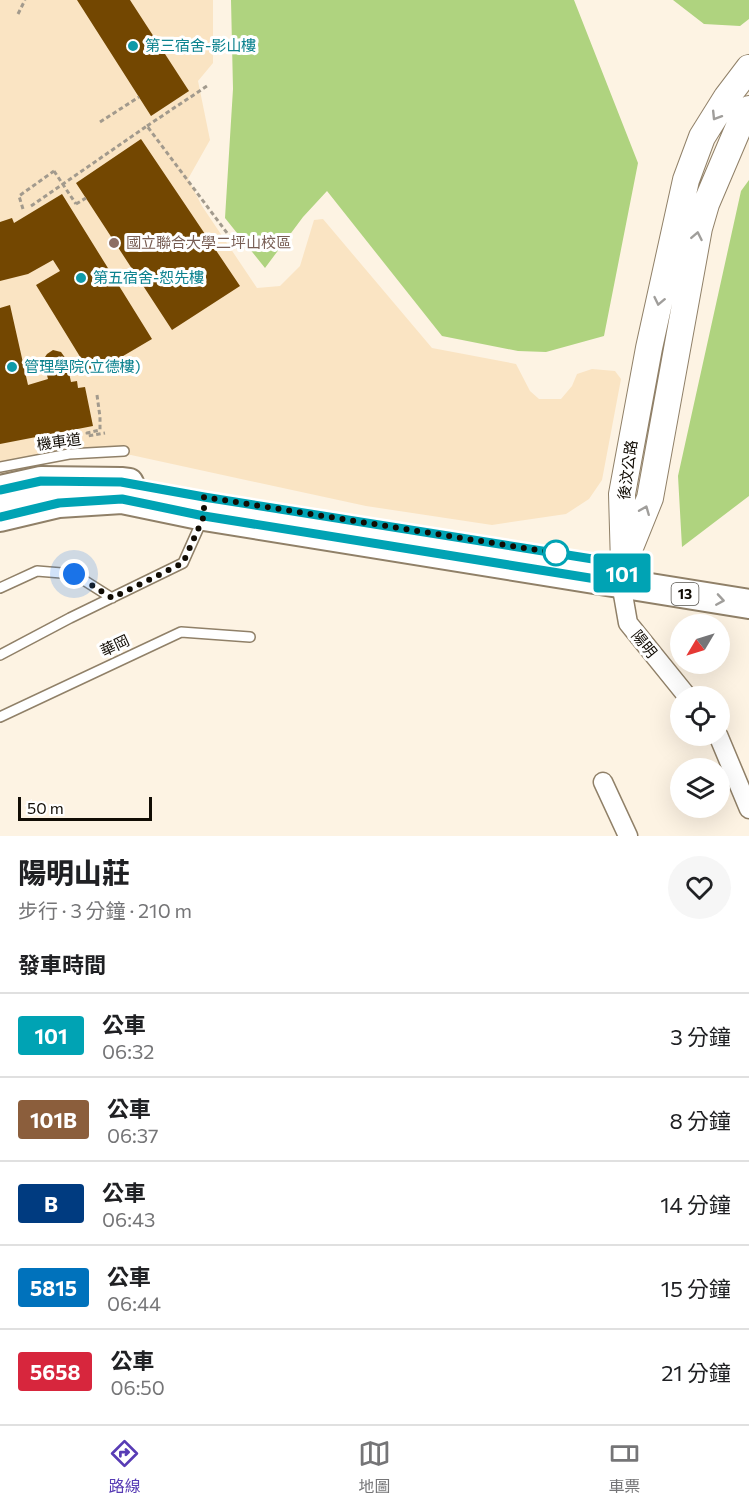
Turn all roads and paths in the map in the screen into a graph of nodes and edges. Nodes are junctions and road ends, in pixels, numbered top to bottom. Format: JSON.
{"nodes":[{"id":1,"x":25,"y":0,"type":"edge"},
{"id":2,"x":18,"y":14,"type":"dead end"},
{"id":3,"x":749,"y":68,"type":"edge"},
{"id":4,"x":207,"y":86,"type":"dead end"},
{"id":5,"x":139,"y":97,"type":"dead end"},
{"id":6,"x":749,"y":109,"type":"edge"},
{"id":7,"x":100,"y":122,"type":"dead end"},
{"id":8,"x":147,"y":126,"type":"junction"},
{"id":9,"x":86,"y":198,"type":"dead end"},
{"id":10,"x":31,"y":206,"type":"dead end"},
{"id":11,"x":23,"y":209,"type":"dead end"},
{"id":12,"x":239,"y":249,"type":"dead end"},
{"id":13,"x":97,"y":395,"type":"dead end"},
{"id":14,"x":105,"y":433,"type":"dead end"},
{"id":15,"x":124,"y":451,"type":"dead end"},
{"id":16,"x":0,"y":467,"type":"edge"},
{"id":17,"x":0,"y":490,"type":"edge"},
{"id":18,"x":204,"y":507,"type":"junction"},
{"id":19,"x":0,"y":517,"type":"edge"},
{"id":20,"x":622,"y":574,"type":"junction"},
{"id":21,"x":749,"y":585,"type":"edge"},
{"id":22,"x":0,"y":588,"type":"edge"},
{"id":23,"x":112,"y":598,"type":"junction"},
{"id":24,"x":749,"y":604,"type":"edge"},
{"id":25,"x":250,"y":637,"type":"dead end"},
{"id":26,"x":0,"y":655,"type":"edge"},
{"id":27,"x":679,"y":686,"type":"edge"},
{"id":28,"x":0,"y":717,"type":"edge"},
{"id":29,"x":723,"y":746,"type":"edge"},
{"id":30,"x":603,"y":782,"type":"dead end"},
{"id":31,"x":749,"y":809,"type":"edge"},
{"id":32,"x":628,"y":836,"type":"edge"}],
"edges":[{"from":1,"to":2,"type":"path"},
{"from":3,"to":20,"type":"street","name":"後汶公路","one_way":true},
{"from":4,"to":8,"type":"path"},
{"from":5,"to":7,"type":"path"},
{"from":20,"to":6,"type":"street","name":"後汶公路","one_way":true},
{"from":8,"to":10,"type":"path"},
{"from":8,"to":12,"type":"path"},
{"from":9,"to":11,"type":"path","bridge":true},
{"from":13,"to":14,"type":"path"},
{"from":15,"to":16,"type":"lane","name":"機車道"},
{"from":17,"to":18,"type":"main road","number":"13"},
{"from":18,"to":19,"type":"main road","number":"13"},
{"from":18,"to":20,"type":"main road","number":"13"},
{"from":18,"to":23,"type":"lane"},
{"from":20,"to":21,"type":"main road","number":"13"},
{"from":20,"to":24,"type":"main road","number":"13","one_way":true},
{"from":20,"to":27,"type":"street","name":"陽明"},
{"from":22,"to":23,"type":"lane"},
{"from":23,"to":26,"type":"lane"},
{"from":25,"to":28,"type":"lane","name":"華岡"},
{"from":29,"to":31,"type":"street"},
{"from":30,"to":32,"type":"street"}]}
